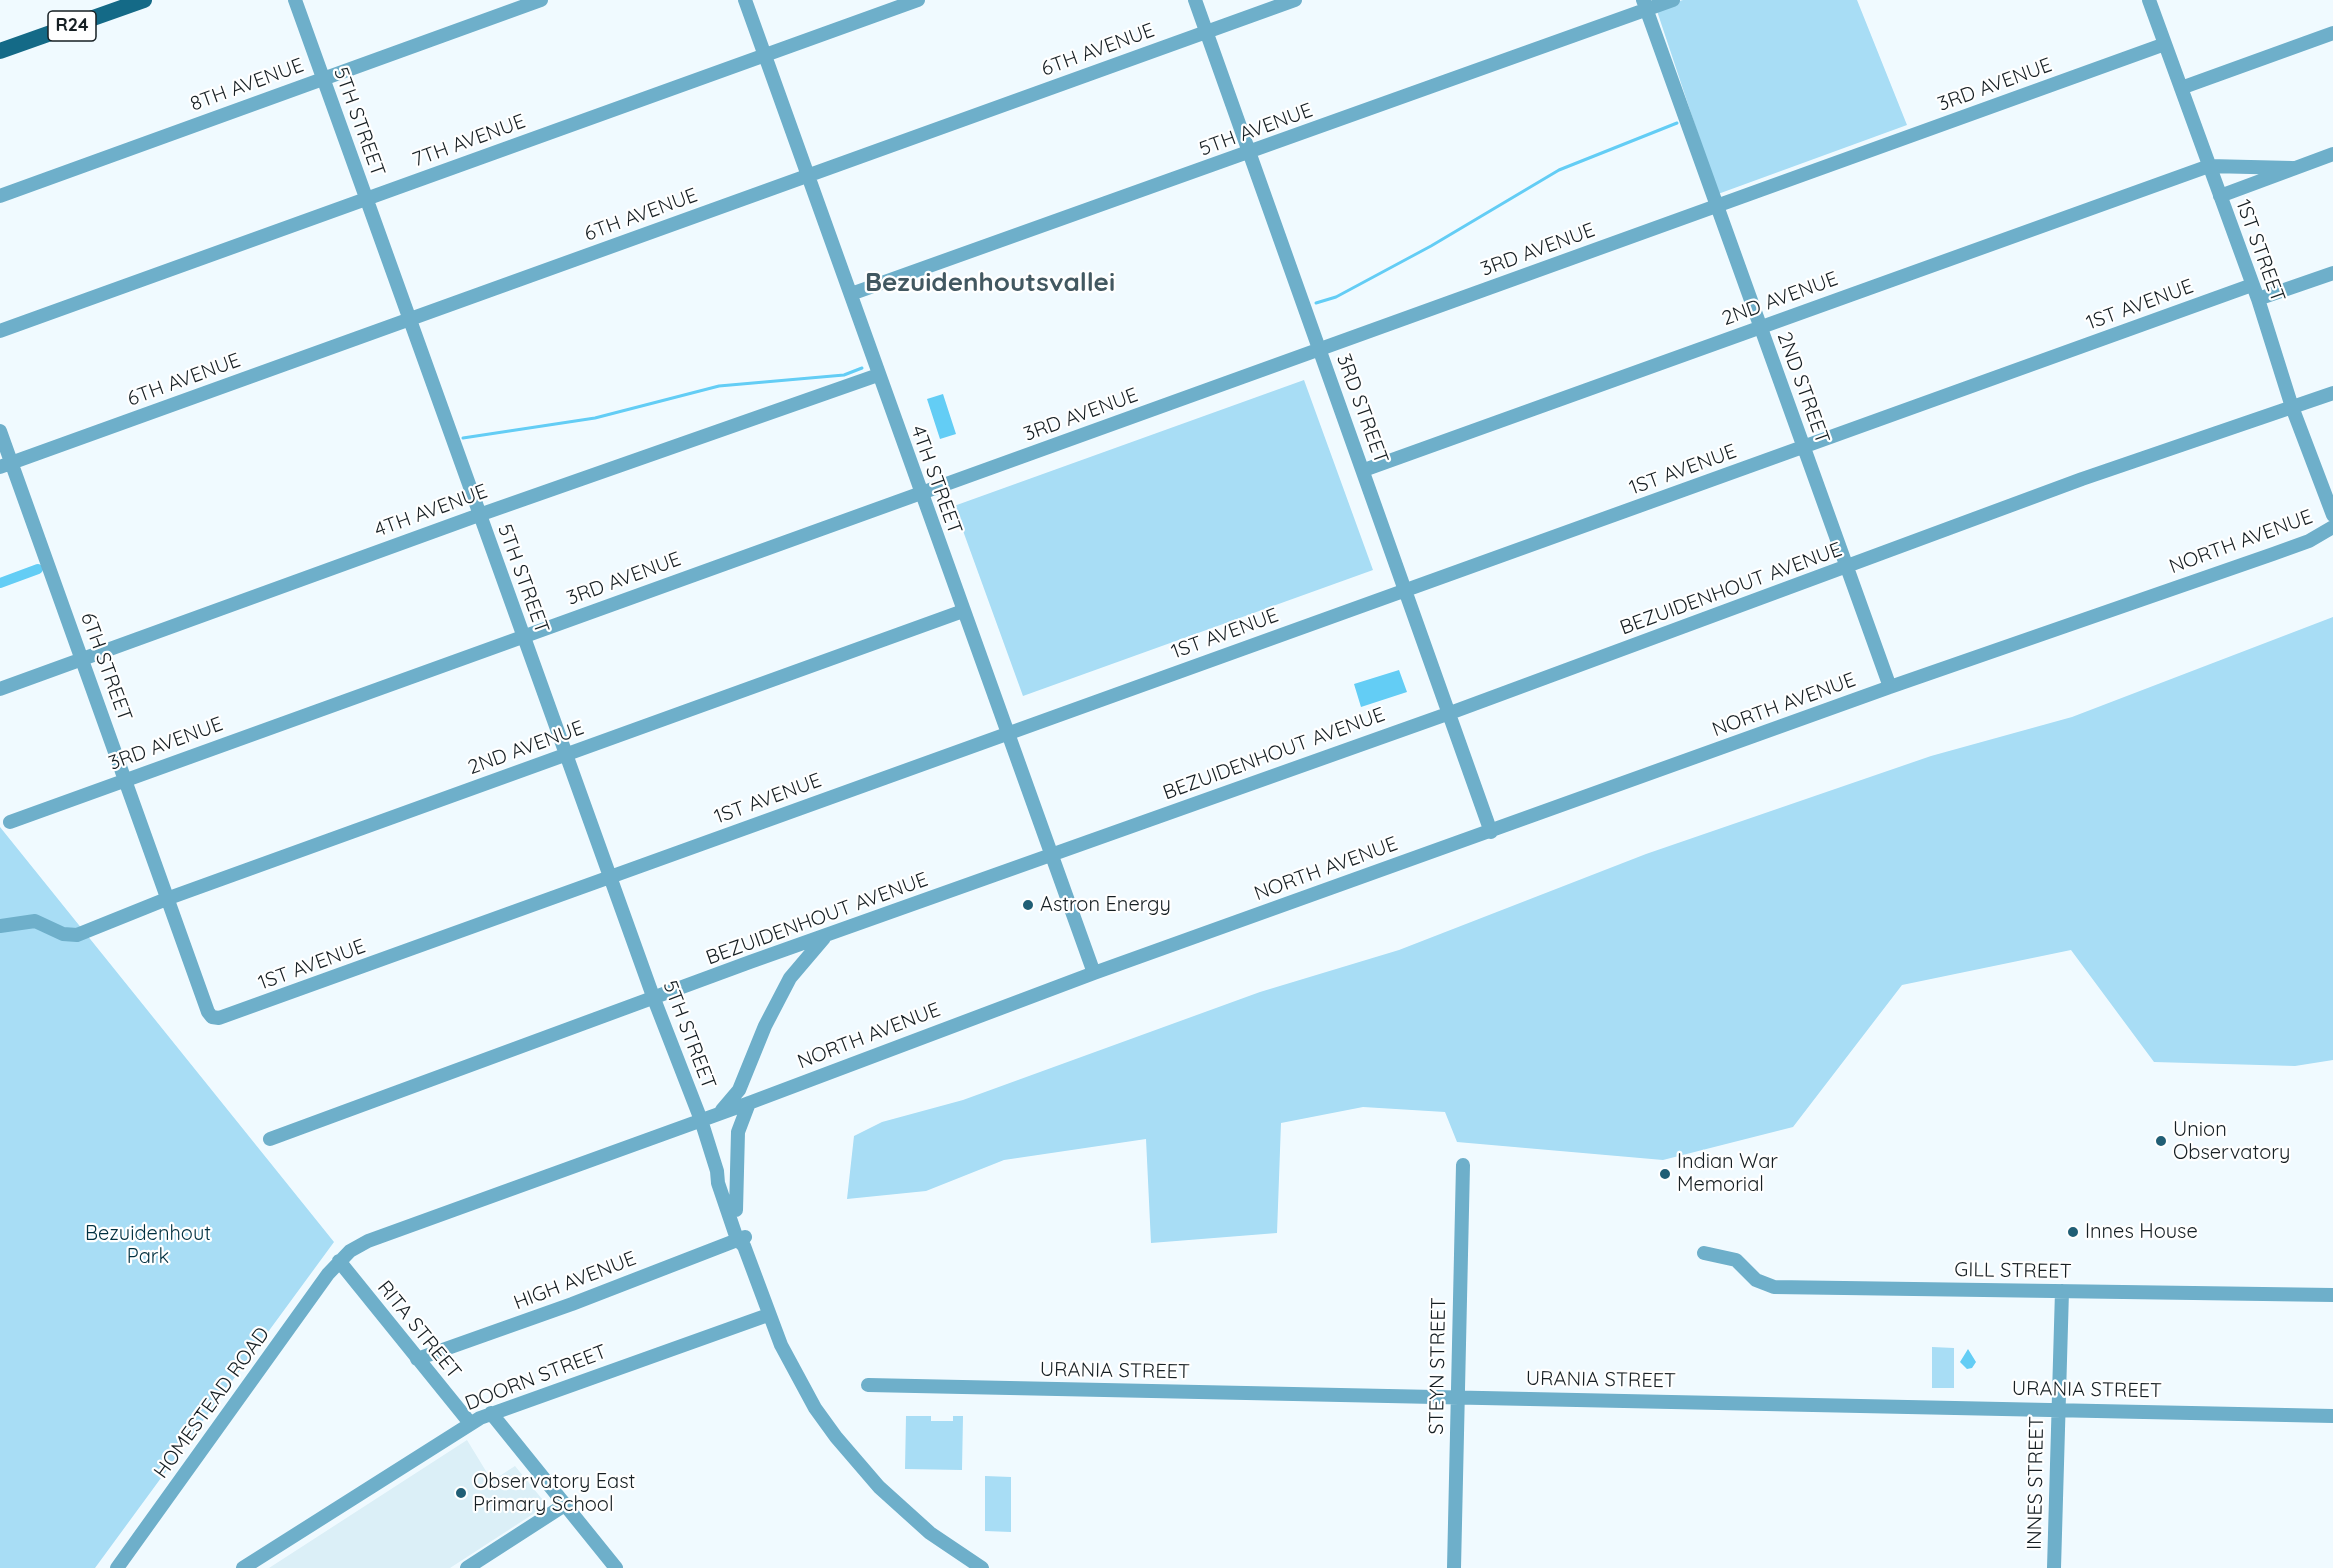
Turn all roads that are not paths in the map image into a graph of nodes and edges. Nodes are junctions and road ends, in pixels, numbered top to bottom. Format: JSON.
{"nodes":[{"id":1,"x":144,"y":0,"type":"edge"},
{"id":2,"x":295,"y":0,"type":"edge"},
{"id":3,"x":541,"y":0,"type":"edge"},
{"id":4,"x":745,"y":0,"type":"edge"},
{"id":5,"x":918,"y":0,"type":"edge"},
{"id":6,"x":1195,"y":0,"type":"edge"},
{"id":7,"x":1295,"y":0,"type":"edge"},
{"id":8,"x":1673,"y":0,"type":"edge"},
{"id":9,"x":2149,"y":0,"type":"edge"},
{"id":10,"x":1645,"y":5,"type":"edge"},
{"id":11,"x":1206,"y":32,"type":"junction"},
{"id":12,"x":2333,"y":33,"type":"edge"},
{"id":13,"x":2165,"y":44,"type":"junction"},
{"id":14,"x":0,"y":51,"type":"edge"},
{"id":15,"x":765,"y":55,"type":"junction"},
{"id":16,"x":322,"y":78,"type":"junction"},
{"id":17,"x":2181,"y":88,"type":"junction"},
{"id":18,"x":1249,"y":153,"type":"junction"},
{"id":19,"x":2333,"y":154,"type":"edge"},
{"id":20,"x":2209,"y":166,"type":"junction"},
{"id":21,"x":2292,"y":168,"type":"junction"},
{"id":22,"x":808,"y":175,"type":"junction"},
{"id":23,"x":0,"y":196,"type":"edge"},
{"id":24,"x":2220,"y":196,"type":"junction"},
{"id":25,"x":366,"y":199,"type":"junction"},
{"id":26,"x":1717,"y":206,"type":"junction"},
{"id":27,"x":2333,"y":273,"type":"edge"},
{"id":28,"x":2252,"y":285,"type":"junction"},
{"id":29,"x":851,"y":294,"type":"junction"},
{"id":30,"x":2258,"y":299,"type":"junction"},
{"id":31,"x":409,"y":318,"type":"junction"},
{"id":32,"x":1760,"y":326,"type":"junction"},
{"id":33,"x":0,"y":331,"type":"edge"},
{"id":34,"x":1320,"y":350,"type":"junction"},
{"id":35,"x":878,"y":375,"type":"junction"},
{"id":36,"x":2333,"y":393,"type":"edge"},
{"id":37,"x":2292,"y":407,"type":"junction"},
{"id":38,"x":0,"y":431,"type":"edge"},
{"id":39,"x":1804,"y":448,"type":"junction"},
{"id":40,"x":6,"y":465,"type":"edge"},
{"id":41,"x":1364,"y":470,"type":"junction"},
{"id":42,"x":920,"y":494,"type":"junction"},
{"id":43,"x":479,"y":515,"type":"junction"},
{"id":44,"x":2333,"y":515,"type":"edge"},
{"id":45,"x":2333,"y":527,"type":"edge"},
{"id":46,"x":1847,"y":567,"type":"junction"},
{"id":47,"x":1406,"y":589,"type":"junction"},
{"id":48,"x":963,"y":611,"type":"junction"},
{"id":49,"x":523,"y":635,"type":"junction"},
{"id":50,"x":82,"y":659,"type":"junction"},
{"id":51,"x":1890,"y":687,"type":"junction"},
{"id":52,"x":0,"y":690,"type":"edge"},
{"id":53,"x":1450,"y":713,"type":"junction"},
{"id":54,"x":1007,"y":734,"type":"junction"},
{"id":55,"x":565,"y":754,"type":"junction"},
{"id":56,"x":125,"y":780,"type":"junction"},
{"id":57,"x":10,"y":822,"type":"dead end"},
{"id":58,"x":1491,"y":831,"type":"junction"},
{"id":59,"x":1051,"y":855,"type":"junction"},
{"id":60,"x":610,"y":877,"type":"junction"},
{"id":61,"x":168,"y":898,"type":"junction"},
{"id":62,"x":0,"y":926,"type":"edge"},
{"id":63,"x":827,"y":934,"type":"junction"},
{"id":64,"x":1094,"y":973,"type":"junction"},
{"id":65,"x":654,"y":999,"type":"junction"},
{"id":66,"x":212,"y":1017,"type":"joint"},
{"id":67,"x":743,"y":1080,"type":"junction"},
{"id":68,"x":766,"y":1096,"type":"junction"},
{"id":69,"x":749,"y":1103,"type":"junction"},
{"id":70,"x":718,"y":1114,"type":"junction"},
{"id":71,"x":701,"y":1120,"type":"junction"},
{"id":72,"x":270,"y":1139,"type":"dead end"},
{"id":73,"x":1463,"y":1165,"type":"dead end"},
{"id":74,"x":717,"y":1171,"type":"junction"},
{"id":75,"x":736,"y":1210,"type":"junction"},
{"id":76,"x":742,"y":1241,"type":"junction"},
{"id":77,"x":1704,"y":1253,"type":"dead end"},
{"id":78,"x":339,"y":1261,"type":"junction"},
{"id":79,"x":2062,"y":1291,"type":"junction"},
{"id":80,"x":2333,"y":1295,"type":"edge"},
{"id":81,"x":768,"y":1315,"type":"junction"},
{"id":82,"x":417,"y":1359,"type":"junction"},
{"id":83,"x":868,"y":1385,"type":"dead end"},
{"id":84,"x":1456,"y":1397,"type":"junction"},
{"id":85,"x":2058,"y":1408,"type":"junction"},
{"id":86,"x":491,"y":1413,"type":"junction"},
{"id":87,"x":2333,"y":1416,"type":"edge"},
{"id":88,"x":470,"y":1423,"type":"junction"},
{"id":89,"x":566,"y":1504,"type":"junction"},
{"id":90,"x":117,"y":1568,"type":"edge"},
{"id":91,"x":243,"y":1568,"type":"edge"},
{"id":92,"x":467,"y":1568,"type":"edge"},
{"id":93,"x":616,"y":1568,"type":"edge"},
{"id":94,"x":982,"y":1568,"type":"edge"},
{"id":95,"x":1454,"y":1568,"type":"edge"},
{"id":96,"x":2054,"y":1568,"type":"edge"}],
"edges":[{"from":1,"to":14,"type":"main road","number":"R24"},
{"from":2,"to":16,"type":"street","name":"5TH STREET"},
{"from":3,"to":16,"type":"street","name":"8TH AVENUE"},
{"from":4,"to":15,"type":"street","name":"4TH STREET"},
{"from":5,"to":15,"type":"street","name":"7TH AVENUE"},
{"from":6,"to":11,"type":"street","name":"3RD STREET"},
{"from":7,"to":11,"type":"street","name":"6TH AVENUE"},
{"from":8,"to":10,"type":"street","name":"5TH AVENUE"},
{"from":9,"to":13,"type":"street","name":"1ST STREET"},
{"from":10,"to":18,"type":"street","name":"5TH AVENUE"},
{"from":10,"to":26,"type":"street","name":"2ND STREET"},
{"from":11,"to":18,"type":"street","name":"3RD STREET"},
{"from":11,"to":22,"type":"street","name":"6TH AVENUE"},
{"from":12,"to":17,"type":"street"},
{"from":13,"to":17,"type":"street","name":"1ST STREET"},
{"from":13,"to":26,"type":"street","name":"3RD AVENUE"},
{"from":15,"to":22,"type":"street","name":"4TH STREET"},
{"from":15,"to":25,"type":"street","name":"7TH AVENUE"},
{"from":16,"to":23,"type":"street","name":"8TH AVENUE"},
{"from":16,"to":25,"type":"street","name":"5TH STREET"},
{"from":17,"to":20,"type":"street","name":"1ST STREET"},
{"from":18,"to":29,"type":"street","name":"5TH AVENUE"},
{"from":18,"to":34,"type":"street","name":"3RD STREET"},
{"from":19,"to":21,"type":"street"},
{"from":20,"to":21,"type":"street"},
{"from":20,"to":24,"type":"street","name":"1ST STREET"},
{"from":20,"to":32,"type":"street","name":"2ND AVENUE"},
{"from":21,"to":24,"type":"street"},
{"from":22,"to":29,"type":"street","name":"4TH STREET"},
{"from":22,"to":31,"type":"street","name":"6TH AVENUE"},
{"from":24,"to":28,"type":"street","name":"1ST STREET"},
{"from":25,"to":31,"type":"street","name":"5TH STREET"},
{"from":25,"to":33,"type":"street","name":"7TH AVENUE"},
{"from":26,"to":32,"type":"street","name":"2ND STREET"},
{"from":26,"to":34,"type":"street","name":"3RD AVENUE"},
{"from":27,"to":30,"type":"street"},
{"from":28,"to":30,"type":"street","name":"1ST STREET"},
{"from":28,"to":39,"type":"street","name":"1ST AVENUE"},
{"from":29,"to":35,"type":"street","name":"4TH STREET"},
{"from":30,"to":37,"type":"street","name":"1ST STREET"},
{"from":31,"to":40,"type":"street","name":"6TH AVENUE"},
{"from":31,"to":43,"type":"street","name":"5TH STREET"},
{"from":32,"to":39,"type":"street","name":"2ND STREET"},
{"from":32,"to":41,"type":"street","name":"2ND AVENUE"},
{"from":34,"to":41,"type":"street","name":"3RD STREET"},
{"from":34,"to":42,"type":"street","name":"3RD AVENUE"},
{"from":35,"to":42,"type":"street","name":"4TH STREET"},
{"from":35,"to":43,"type":"street","name":"4TH AVENUE"},
{"from":36,"to":37,"type":"street","name":"BEZUIDENHOUT AVENUE"},
{"from":37,"to":44,"type":"street","name":"1ST STREET"},
{"from":37,"to":46,"type":"street","name":"BEZUIDENHOUT AVENUE"},
{"from":38,"to":40,"type":"street","name":"6TH STREET"},
{"from":39,"to":46,"type":"street","name":"2ND STREET"},
{"from":39,"to":47,"type":"street","name":"1ST AVENUE"},
{"from":40,"to":50,"type":"street","name":"6TH STREET"},
{"from":41,"to":47,"type":"street","name":"3RD STREET"},
{"from":42,"to":48,"type":"street","name":"4TH STREET"},
{"from":42,"to":49,"type":"street","name":"3RD AVENUE"},
{"from":43,"to":49,"type":"street","name":"5TH STREET"},
{"from":43,"to":50,"type":"street","name":"4TH AVENUE"},
{"from":45,"to":51,"type":"street","name":"NORTH AVENUE"},
{"from":46,"to":51,"type":"street","name":"2ND STREET"},
{"from":46,"to":53,"type":"street","name":"BEZUIDENHOUT AVENUE"},
{"from":47,"to":53,"type":"street","name":"3RD STREET"},
{"from":47,"to":54,"type":"street","name":"1ST AVENUE"},
{"from":48,"to":54,"type":"street","name":"4TH STREET"},
{"from":48,"to":55,"type":"street","name":"2ND AVENUE"},
{"from":49,"to":55,"type":"street","name":"5TH STREET"},
{"from":49,"to":56,"type":"street","name":"3RD AVENUE"},
{"from":50,"to":52,"type":"street","name":"4TH AVENUE"},
{"from":50,"to":56,"type":"street","name":"6TH STREET"},
{"from":51,"to":58,"type":"street","name":"NORTH AVENUE"},
{"from":53,"to":58,"type":"street","name":"3RD STREET"},
{"from":53,"to":59,"type":"street","name":"BEZUIDENHOUT AVENUE"},
{"from":54,"to":59,"type":"street","name":"4TH STREET"},
{"from":54,"to":60,"type":"street","name":"1ST AVENUE"},
{"from":55,"to":60,"type":"street","name":"5TH STREET"},
{"from":55,"to":61,"type":"street","name":"2ND AVENUE"},
{"from":56,"to":57,"type":"street","name":"3RD AVENUE"},
{"from":56,"to":61,"type":"street","name":"6TH STREET"},
{"from":58,"to":64,"type":"street","name":"NORTH AVENUE"},
{"from":59,"to":63,"type":"street","name":"BEZUIDENHOUT AVENUE"},
{"from":59,"to":64,"type":"street","name":"4TH STREET"},
{"from":60,"to":65,"type":"street","name":"5TH STREET"},
{"from":60,"to":66,"type":"street","name":"1ST AVENUE"},
{"from":61,"to":62,"type":"street","name":"2ND AVENUE"},
{"from":61,"to":66,"type":"street","name":"6TH STREET"},
{"from":63,"to":65,"type":"street","name":"BEZUIDENHOUT AVENUE"},
{"from":63,"to":67,"type":"street"},
{"from":64,"to":68,"type":"street","name":"NORTH AVENUE"},
{"from":65,"to":71,"type":"street","name":"5TH STREET"},
{"from":65,"to":72,"type":"street","name":"BEZUIDENHOUT AVENUE"},
{"from":67,"to":68,"type":"street"},
{"from":67,"to":70,"type":"street"},
{"from":68,"to":69,"type":"street","name":"NORTH AVENUE"},
{"from":69,"to":70,"type":"street","name":"NORTH AVENUE"},
{"from":69,"to":75,"type":"street"},
{"from":70,"to":71,"type":"street","name":"NORTH AVENUE"},
{"from":71,"to":74,"type":"street","name":"5TH STREET"},
{"from":71,"to":78,"type":"street","name":"NORTH AVENUE"},
{"from":73,"to":84,"type":"street","name":"STEYN STREET"},
{"from":74,"to":75,"type":"street","name":"5TH STREET"},
{"from":74,"to":76,"type":"street","name":"5TH STREET"},
{"from":75,"to":76,"type":"street","name":"5TH STREET"},
{"from":76,"to":81,"type":"street"},
{"from":76,"to":82,"type":"street","name":"HIGH AVENUE"},
{"from":77,"to":79,"type":"street","name":"GILL STREET"},
{"from":78,"to":82,"type":"street","name":"RITA STREET"},
{"from":78,"to":90,"type":"street","name":"HOMESTEAD ROAD"},
{"from":79,"to":80,"type":"street","name":"GILL STREET"},
{"from":79,"to":85,"type":"street","name":"INNES STREET"},
{"from":81,"to":86,"type":"street","name":"DOORN STREET"},
{"from":81,"to":94,"type":"street"},
{"from":82,"to":88,"type":"street","name":"RITA STREET"},
{"from":83,"to":84,"type":"street","name":"URANIA STREET"},
{"from":84,"to":85,"type":"street","name":"URANIA STREET"},
{"from":84,"to":95,"type":"street","name":"STEYN STREET"},
{"from":85,"to":87,"type":"street","name":"URANIA STREET"},
{"from":85,"to":96,"type":"street","name":"INNES STREET"},
{"from":86,"to":88,"type":"street","name":"DOORN STREET"},
{"from":86,"to":89,"type":"street"},
{"from":88,"to":91,"type":"street","name":"DOORN STREET"},
{"from":89,"to":92,"type":"street"},
{"from":89,"to":93,"type":"street"}]}
